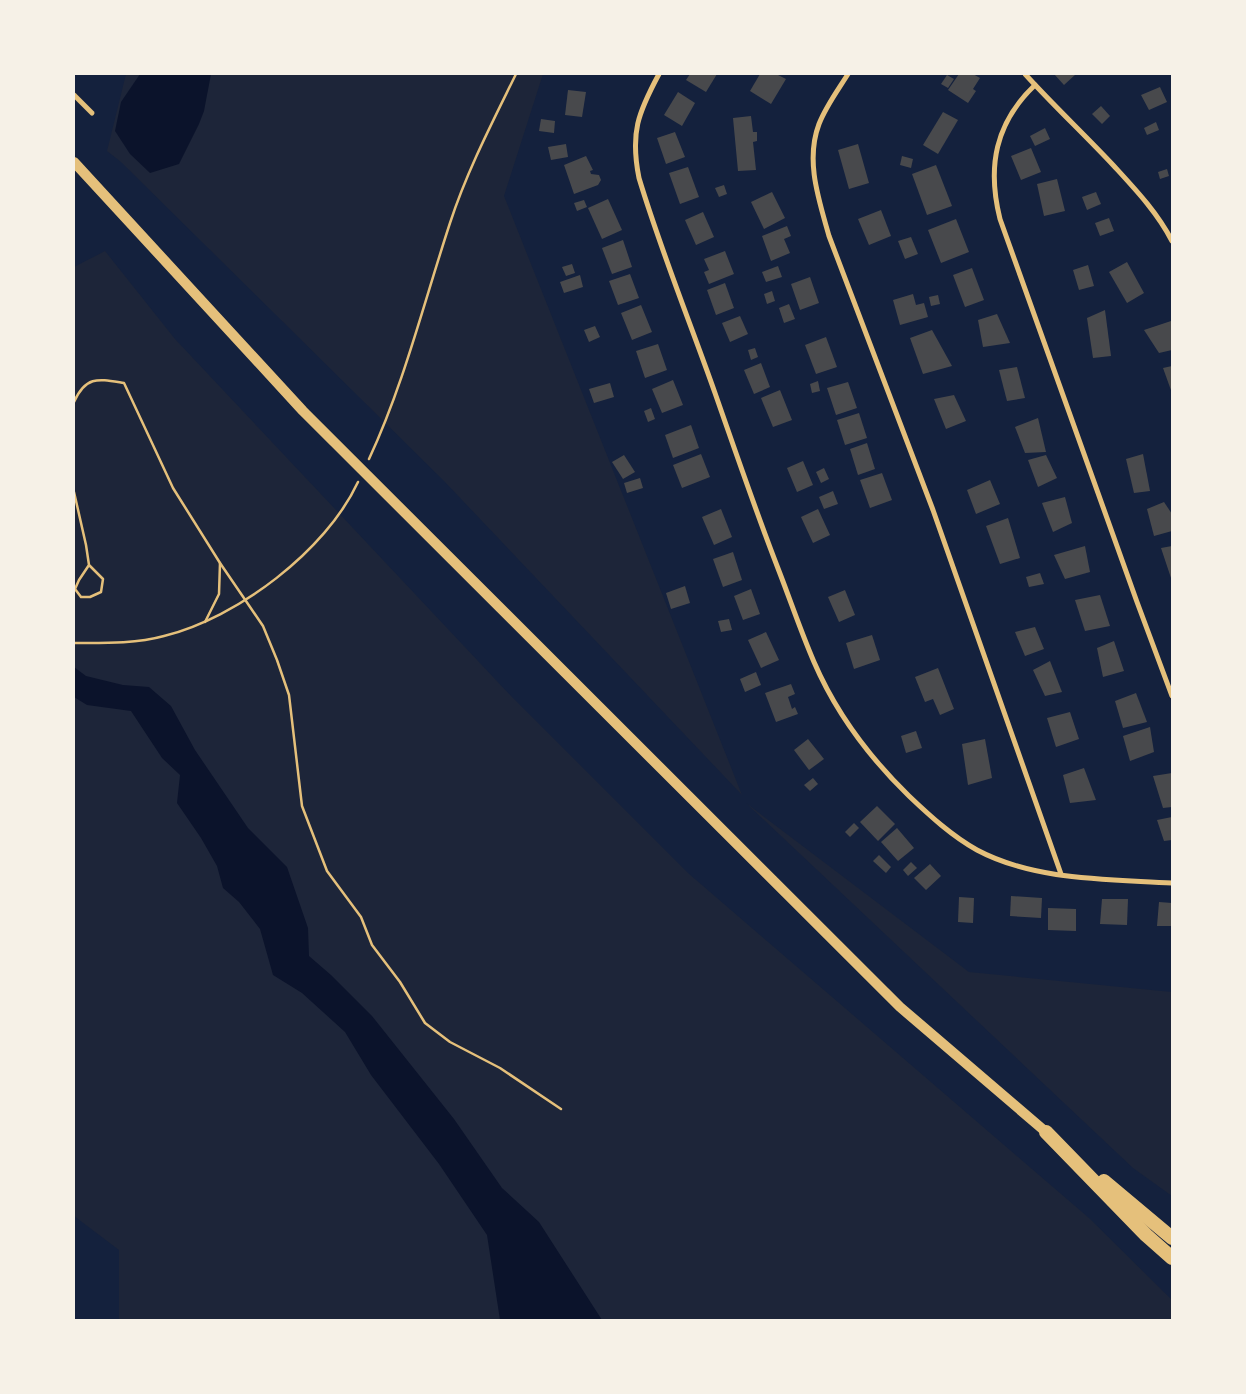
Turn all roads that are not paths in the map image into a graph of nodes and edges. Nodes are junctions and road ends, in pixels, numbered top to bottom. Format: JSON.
{"nodes":[{"id":1,"x":659,"y":74,"type":"edge"},
{"id":2,"x":848,"y":74,"type":"edge"},
{"id":3,"x":1025,"y":74,"type":"edge"},
{"id":4,"x":1035,"y":85,"type":"junction"},
{"id":5,"x":74,"y":95,"type":"edge"},
{"id":6,"x":92,"y":113,"type":"dead end"},
{"id":7,"x":74,"y":162,"type":"edge"},
{"id":8,"x":1172,"y":241,"type":"edge"},
{"id":9,"x":1172,"y":696,"type":"edge"},
{"id":10,"x":1061,"y":874,"type":"junction"},
{"id":11,"x":1172,"y":883,"type":"edge"},
{"id":12,"x":1046,"y":1132,"type":"junction"},
{"id":13,"x":1172,"y":1238,"type":"edge"},
{"id":14,"x":1172,"y":1258,"type":"edge"}],
"edges":[{"from":1,"to":10,"type":"street"},
{"from":2,"to":10,"type":"street"},
{"from":3,"to":4,"type":"street"},
{"from":4,"to":8,"type":"street"},
{"from":4,"to":9,"type":"street"},
{"from":5,"to":6,"type":"street"},
{"from":7,"to":12,"type":"main road"},
{"from":10,"to":11,"type":"street"},
{"from":12,"to":13,"type":"highway"},
{"from":12,"to":14,"type":"highway"}]}
